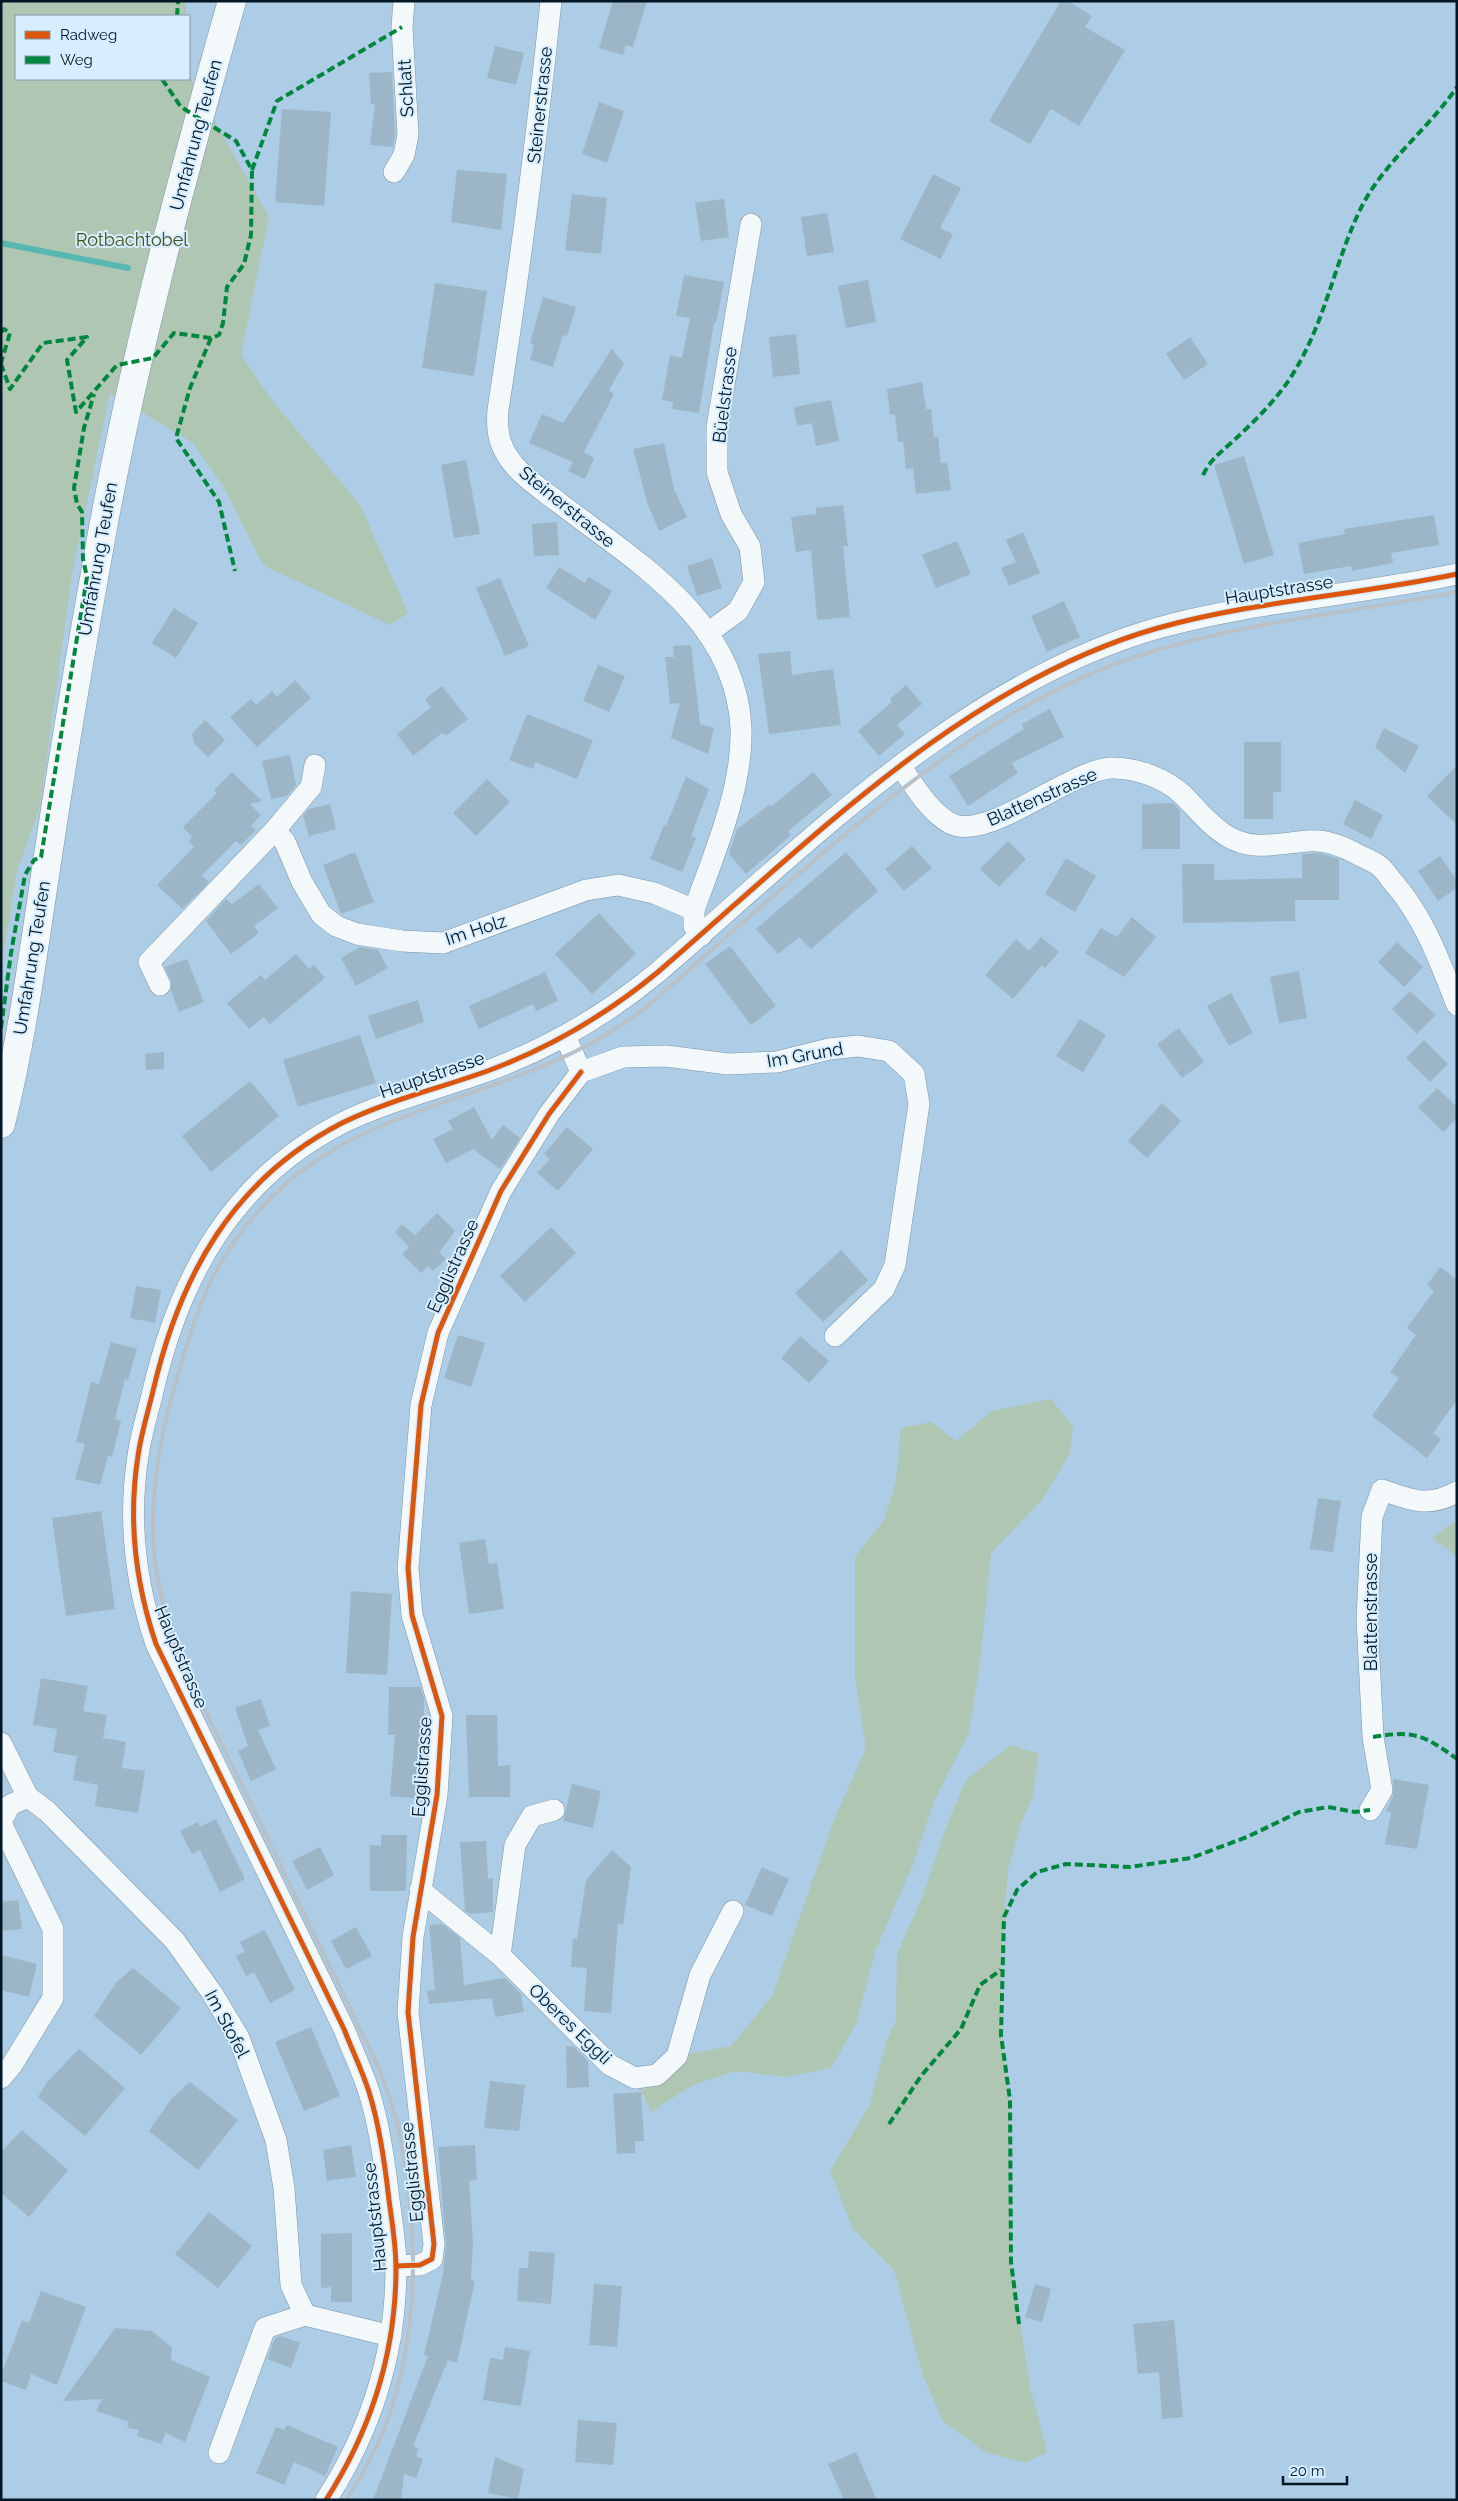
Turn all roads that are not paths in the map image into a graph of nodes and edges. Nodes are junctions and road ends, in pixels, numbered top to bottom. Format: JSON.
{"nodes":[{"id":1,"x":232,"y":1,"type":"edge"},
{"id":2,"x":404,"y":1,"type":"edge"},
{"id":3,"x":551,"y":1,"type":"edge"},
{"id":4,"x":394,"y":172,"type":"dead end"},
{"id":5,"x":751,"y":224,"type":"dead end"},
{"id":6,"x":1457,"y":574,"type":"edge"},
{"id":7,"x":709,"y":632,"type":"junction"},
{"id":8,"x":315,"y":765,"type":"dead end"},
{"id":9,"x":900,"y":766,"type":"junction"},
{"id":10,"x":275,"y":830,"type":"junction"},
{"id":11,"x":694,"y":910,"type":"junction"},
{"id":12,"x":702,"y":935,"type":"junction"},
{"id":13,"x":160,"y":984,"type":"dead end"},
{"id":14,"x":1457,"y":1005,"type":"edge"},
{"id":15,"x":566,"y":1036,"type":"junction"},
{"id":16,"x":581,"y":1072,"type":"junction"},
{"id":17,"x":1,"y":1124,"type":"edge"},
{"id":18,"x":835,"y":1336,"type":"dead end"},
{"id":19,"x":1457,"y":1492,"type":"edge"},
{"id":20,"x":1,"y":1743,"type":"edge"},
{"id":21,"x":28,"y":1797,"type":"junction"},
{"id":22,"x":554,"y":1810,"type":"dead end"},
{"id":23,"x":1370,"y":1810,"type":"dead end"},
{"id":24,"x":1,"y":1822,"type":"edge"},
{"id":25,"x":420,"y":1890,"type":"junction"},
{"id":26,"x":733,"y":1911,"type":"dead end"},
{"id":27,"x":500,"y":1955,"type":"junction"},
{"id":28,"x":1,"y":2078,"type":"edge"},
{"id":29,"x":396,"y":2266,"type":"junction"},
{"id":30,"x":304,"y":2315,"type":"junction"},
{"id":31,"x":391,"y":2336,"type":"junction"},
{"id":32,"x":220,"y":2453,"type":"dead end"},
{"id":33,"x":332,"y":2498,"type":"edge"}],
"edges":[{"from":1,"to":17,"type":"main road","name":"Umfahrung Teufen"},
{"from":2,"to":4,"type":"street","name":"Schlatt"},
{"from":3,"to":7,"type":"street","name":"Steinerstrasse"},
{"from":5,"to":7,"type":"street","name":"Büelstrasse"},
{"from":6,"to":9,"type":"street","name":"Hauptstrasse"},
{"from":7,"to":11,"type":"street","name":"Steinerstrasse"},
{"from":8,"to":10,"type":"street"},
{"from":9,"to":12,"type":"street","name":"Hauptstrasse"},
{"from":9,"to":14,"type":"street","name":"Blattenstrasse"},
{"from":10,"to":11,"type":"street","name":"Im Holz"},
{"from":10,"to":13,"type":"street"},
{"from":11,"to":12,"type":"street"},
{"from":12,"to":15,"type":"street","name":"Hauptstrasse"},
{"from":15,"to":16,"type":"street"},
{"from":15,"to":29,"type":"street","name":"Hauptstrasse"},
{"from":16,"to":18,"type":"street","name":"Im Grund"},
{"from":16,"to":25,"type":"street","name":"Egglistrasse"},
{"from":19,"to":23,"type":"street","name":"Blattenstrasse"},
{"from":20,"to":21,"type":"street","name":"Im Stofel"},
{"from":21,"to":24,"type":"street"},
{"from":21,"to":30,"type":"street","name":"Im Stofel"},
{"from":22,"to":27,"type":"street"},
{"from":24,"to":28,"type":"street"},
{"from":25,"to":27,"type":"street","name":"Oberes Eggli"},
{"from":25,"to":29,"type":"street","name":"Egglistrasse"},
{"from":26,"to":27,"type":"street","name":"Oberes Eggli"},
{"from":29,"to":31,"type":"street","name":"Hauptstrasse"},
{"from":30,"to":31,"type":"street"},
{"from":30,"to":32,"type":"street"},
{"from":31,"to":33,"type":"street","name":"Hauptstrasse"}]}
